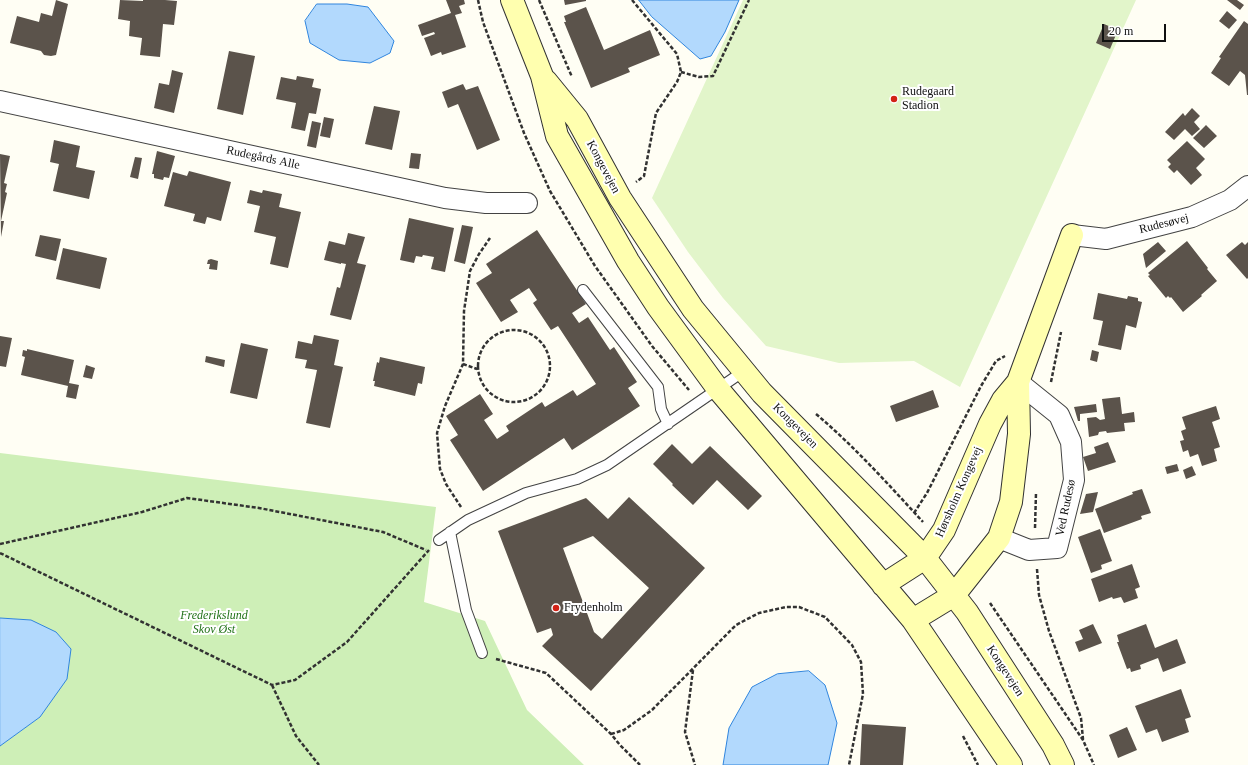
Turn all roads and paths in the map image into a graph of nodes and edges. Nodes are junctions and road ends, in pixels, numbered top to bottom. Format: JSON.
{"nodes":[{"id":1,"x":478,"y":0,"type":"edge"},
{"id":2,"x":512,"y":0,"type":"edge"},
{"id":3,"x":539,"y":0,"type":"edge"},
{"id":4,"x":632,"y":0,"type":"edge"},
{"id":5,"x":749,"y":0,"type":"edge"},
{"id":6,"x":567,"y":66,"type":"dead end"},
{"id":7,"x":681,"y":72,"type":"junction"},
{"id":8,"x":542,"y":76,"type":"junction"},
{"id":9,"x":0,"y":101,"type":"edge"},
{"id":10,"x":635,"y":183,"type":"dead end"},
{"id":11,"x":1248,"y":186,"type":"edge"},
{"id":12,"x":527,"y":203,"type":"dead end"},
{"id":13,"x":1072,"y":235,"type":"joint"},
{"id":14,"x":490,"y":238,"type":"dead end"},
{"id":15,"x":583,"y":290,"type":"dead end"},
{"id":16,"x":1062,"y":328,"type":"dead end"},
{"id":17,"x":464,"y":364,"type":"junction"},
{"id":18,"x":477,"y":369,"type":"junction"},
{"id":19,"x":744,"y":372,"type":"junction"},
{"id":20,"x":1018,"y":382,"type":"junction"},
{"id":21,"x":718,"y":389,"type":"junction"},
{"id":22,"x":700,"y":402,"type":"junction"},
{"id":23,"x":1046,"y":405,"type":"junction"},
{"id":24,"x":668,"y":424,"type":"junction"},
{"id":25,"x":956,"y":437,"type":"dead end"},
{"id":26,"x":1036,"y":487,"type":"dead end"},
{"id":27,"x":914,"y":512,"type":"dead end"},
{"id":28,"x":468,"y":520,"type":"junction"},
{"id":29,"x":450,"y":532,"type":"junction"},
{"id":30,"x":999,"y":538,"type":"junction"},
{"id":31,"x":438,"y":540,"type":"joint"},
{"id":32,"x":0,"y":544,"type":"edge"},
{"id":33,"x":1036,"y":549,"type":"junction"},
{"id":34,"x":428,"y":550,"type":"junction"},
{"id":35,"x":0,"y":553,"type":"edge"},
{"id":36,"x":925,"y":558,"type":"junction"},
{"id":37,"x":883,"y":585,"type":"junction"},
{"id":38,"x":954,"y":595,"type":"junction"},
{"id":39,"x":987,"y":599,"type":"dead end"},
{"id":40,"x":913,"y":620,"type":"junction"},
{"id":41,"x":482,"y":653,"type":"joint"},
{"id":42,"x":693,"y":669,"type":"junction"},
{"id":43,"x":272,"y":684,"type":"junction"},
{"id":44,"x":611,"y":734,"type":"junction"},
{"id":45,"x":1083,"y":740,"type":"junction"},
{"id":46,"x":319,"y":765,"type":"edge"},
{"id":47,"x":640,"y":765,"type":"edge"},
{"id":48,"x":695,"y":765,"type":"edge"},
{"id":49,"x":849,"y":765,"type":"edge"},
{"id":50,"x":1011,"y":765,"type":"edge"},
{"id":51,"x":1063,"y":765,"type":"edge"},
{"id":52,"x":1094,"y":765,"type":"edge"}],
"edges":[{"from":1,"to":22,"type":"path"},
{"from":2,"to":8,"type":"main road","name":"Kongevejen"},
{"from":3,"to":6,"type":"path"},
{"from":4,"to":7,"type":"path"},
{"from":5,"to":7,"type":"path"},
{"from":7,"to":10,"type":"path"},
{"from":8,"to":19,"type":"main road","name":"Kongevejen"},
{"from":8,"to":21,"type":"main road","name":"Kongevejen"},
{"from":9,"to":12,"type":"street","name":"Rudegårds Alle"},
{"from":11,"to":13,"type":"street","name":"Rudesøvej"},
{"from":13,"to":20,"type":"main road","name":"Hørsholm Kongevej"},
{"from":14,"to":17,"type":"path"},
{"from":15,"to":24,"type":"lane"},
{"from":16,"to":23,"type":"path"},
{"from":17,"to":18,"type":"path"},
{"from":17,"to":28,"type":"path"},
{"from":18,"to":18,"type":"path"},
{"from":19,"to":21,"type":"lane"},
{"from":19,"to":36,"type":"main road","name":"Kongevejen"},
{"from":20,"to":23,"type":"street","name":"Ved Rudesø"},
{"from":20,"to":30,"type":"main road","name":"Hørsholm Kongevej"},
{"from":20,"to":36,"type":"main road","name":"Hørsholm Kongevej"},
{"from":21,"to":22,"type":"lane"},
{"from":21,"to":37,"type":"main road","name":"Kongevejen"},
{"from":22,"to":24,"type":"lane"},
{"from":23,"to":33,"type":"street","name":"Ved Rudesø"},
{"from":24,"to":28,"type":"lane"},
{"from":25,"to":27,"type":"path"},
{"from":26,"to":33,"type":"path"},
{"from":28,"to":29,"type":"lane"},
{"from":29,"to":31,"type":"lane"},
{"from":29,"to":41,"type":"lane"},
{"from":30,"to":33,"type":"street","name":"Ved Rudesø"},
{"from":30,"to":38,"type":"main road","name":"Hørsholm Kongevej"},
{"from":31,"to":34,"type":"path"},
{"from":32,"to":34,"type":"path"},
{"from":33,"to":45,"type":"path"},
{"from":34,"to":43,"type":"path"},
{"from":35,"to":43,"type":"path"},
{"from":36,"to":37,"type":"main road","name":"Hørsholm Kongevej"},
{"from":36,"to":38,"type":"main road","name":"Kongevejen"},
{"from":37,"to":40,"type":"main road","name":"Kongevejen"},
{"from":38,"to":40,"type":"main road","name":"Hørsholm Kongevej"},
{"from":38,"to":51,"type":"main road","name":"Kongevejen"},
{"from":39,"to":45,"type":"path"},
{"from":40,"to":50,"type":"main road","name":"Kongevejen"},
{"from":41,"to":44,"type":"path"},
{"from":42,"to":44,"type":"path"},
{"from":42,"to":48,"type":"path"},
{"from":42,"to":49,"type":"path"},
{"from":43,"to":46,"type":"path"},
{"from":44,"to":47,"type":"path"},
{"from":45,"to":52,"type":"path"}]}
